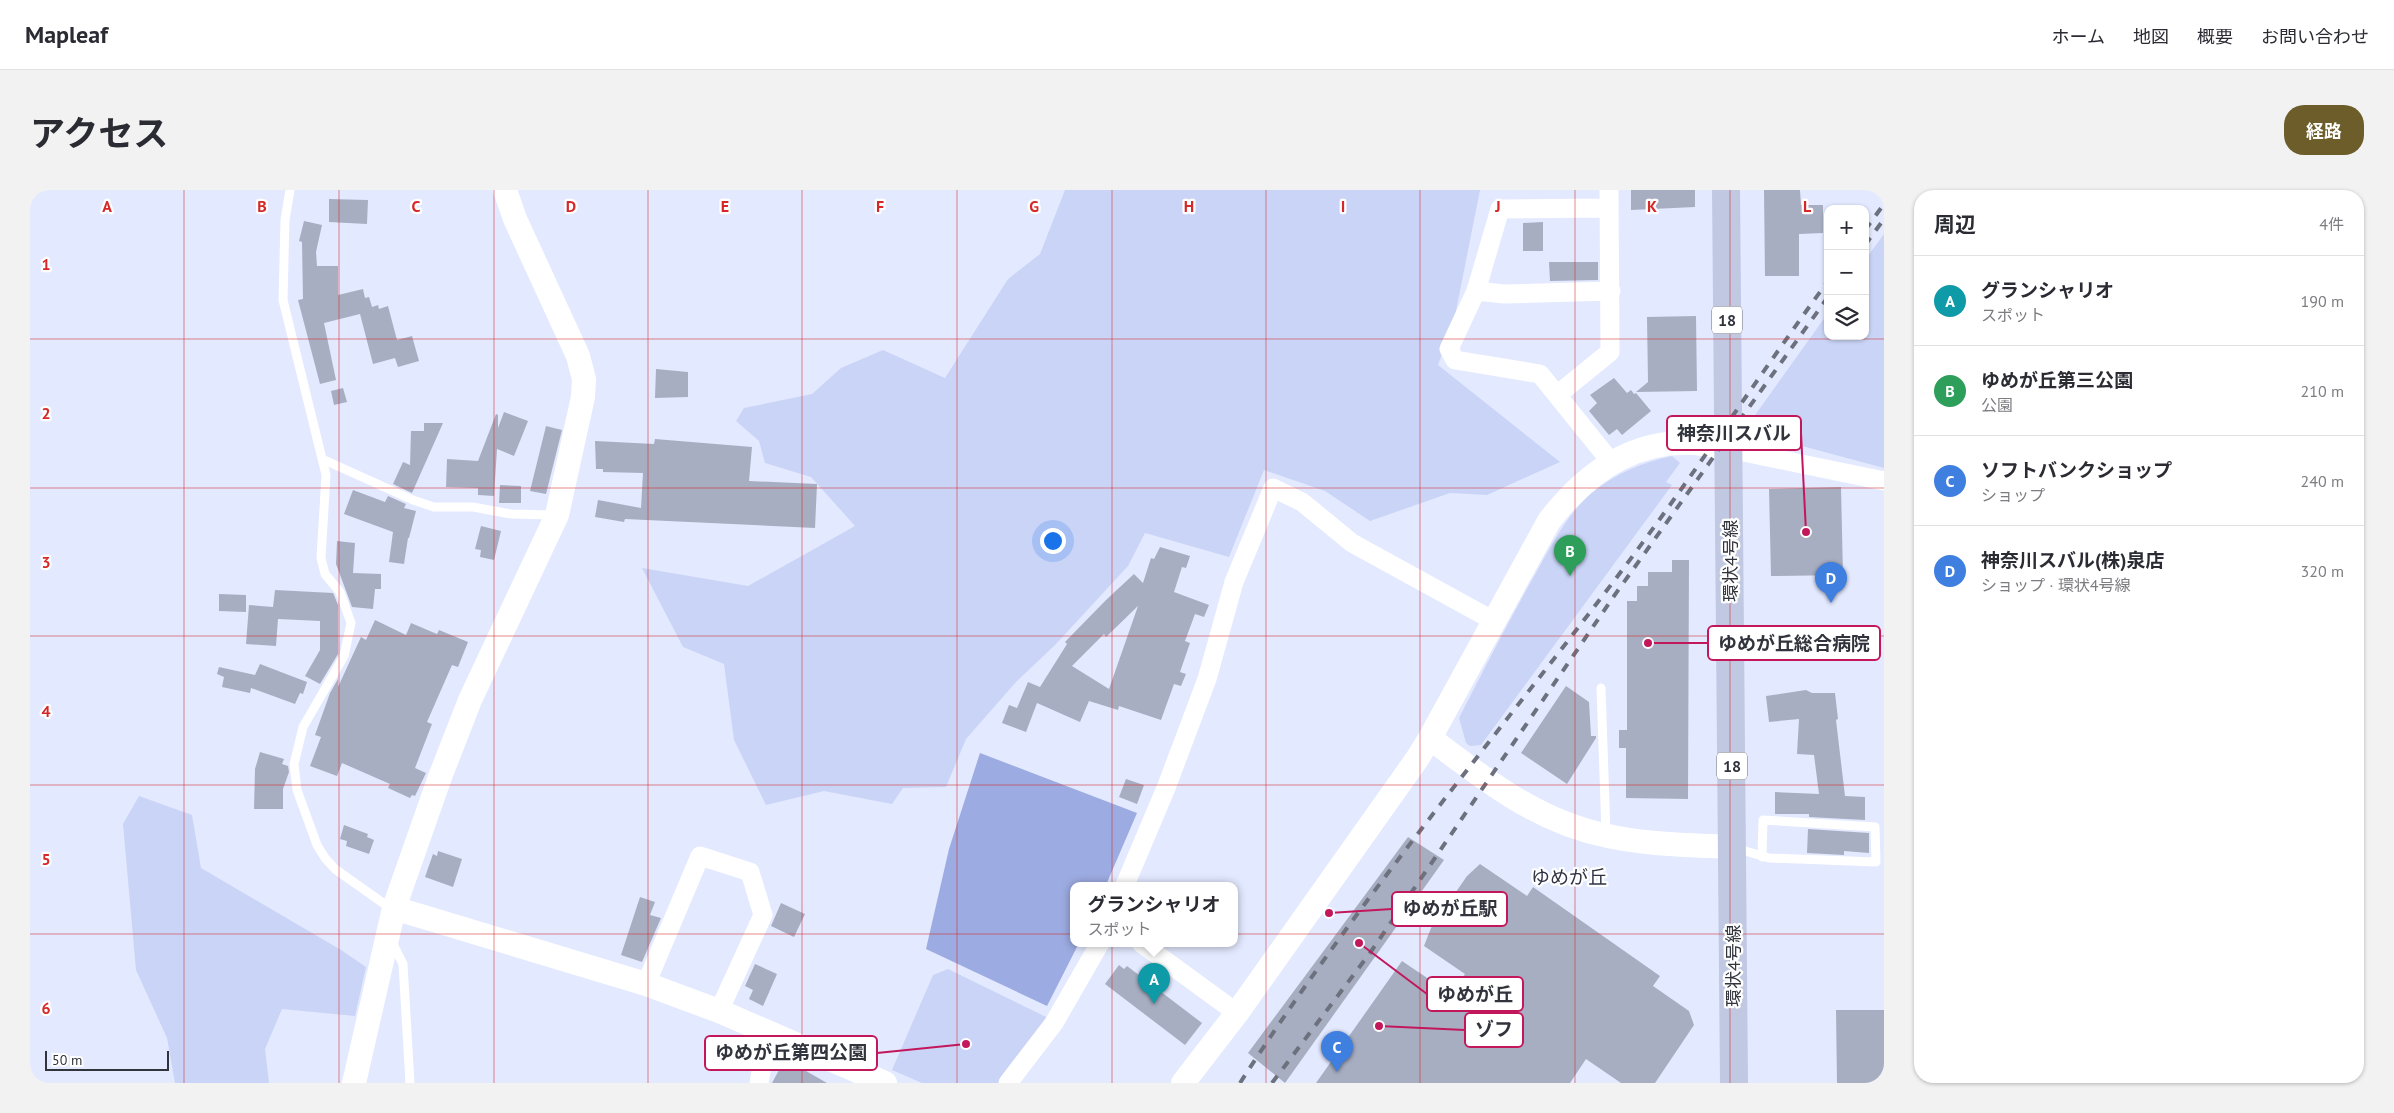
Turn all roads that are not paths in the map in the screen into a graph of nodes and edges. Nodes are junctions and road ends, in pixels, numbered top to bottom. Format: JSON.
{"nodes":[{"id":1,"x":290,"y":190,"type":"edge"},
{"id":2,"x":506,"y":190,"type":"edge"},
{"id":3,"x":1726,"y":190,"type":"edge"},
{"id":4,"x":1609,"y":199,"type":"edge"},
{"id":5,"x":1476,"y":292,"type":"junction"},
{"id":6,"x":1611,"y":292,"type":"junction"},
{"id":7,"x":1557,"y":395,"type":"junction"},
{"id":8,"x":1729,"y":450,"type":"junction"},
{"id":9,"x":322,"y":459,"type":"junction"},
{"id":10,"x":1611,"y":462,"type":"junction"},
{"id":11,"x":1884,"y":481,"type":"edge"},
{"id":12,"x":557,"y":516,"type":"junction"},
{"id":13,"x":1494,"y":621,"type":"junction"},
{"id":14,"x":1601,"y":688,"type":"dead end"},
{"id":15,"x":1430,"y":738,"type":"junction"},
{"id":16,"x":1606,"y":836,"type":"junction"},
{"id":17,"x":1732,"y":847,"type":"junction"},
{"id":18,"x":1762,"y":857,"type":"junction"},
{"id":19,"x":1126,"y":882,"type":"edge"},
{"id":20,"x":394,"y":908,"type":"junction"},
{"id":21,"x":388,"y":933,"type":"junction"},
{"id":22,"x":1098,"y":947,"type":"edge"},
{"id":23,"x":1146,"y":947,"type":"edge"},
{"id":24,"x":646,"y":984,"type":"junction"},
{"id":25,"x":719,"y":1011,"type":"junction"},
{"id":26,"x":1237,"y":1013,"type":"junction"},
{"id":27,"x":768,"y":1032,"type":"junction"},
{"id":28,"x":354,"y":1083,"type":"edge"},
{"id":29,"x":410,"y":1083,"type":"edge"},
{"id":30,"x":759,"y":1083,"type":"edge"},
{"id":31,"x":885,"y":1083,"type":"edge"},
{"id":32,"x":1008,"y":1083,"type":"edge"},
{"id":33,"x":1184,"y":1083,"type":"edge"},
{"id":34,"x":1734,"y":1083,"type":"edge"}],
"edges":[{"from":1,"to":9,"type":"lane"},
{"from":2,"to":12,"type":"street"},
{"from":3,"to":8,"type":"main road","name":"環状4号線","number":"18"},
{"from":4,"to":5,"type":"street"},
{"from":4,"to":6,"type":"street"},
{"from":5,"to":6,"type":"street"},
{"from":5,"to":7,"type":"street"},
{"from":6,"to":7,"type":"street"},
{"from":7,"to":10,"type":"street"},
{"from":8,"to":10,"type":"street"},
{"from":8,"to":11,"type":"street"},
{"from":8,"to":17,"type":"main road","name":"環状4号線","number":"18"},
{"from":9,"to":12,"type":"lane"},
{"from":9,"to":20,"type":"lane"},
{"from":10,"to":13,"type":"street"},
{"from":12,"to":20,"type":"street"},
{"from":13,"to":15,"type":"street"},
{"from":13,"to":19,"type":"street"},
{"from":14,"to":16,"type":"lane"},
{"from":15,"to":16,"type":"street"},
{"from":15,"to":26,"type":"street"},
{"from":16,"to":17,"type":"street"},
{"from":17,"to":18,"type":"lane"},
{"from":17,"to":34,"type":"main road","name":"環状4号線","number":"18"},
{"from":18,"to":18,"type":"lane"},
{"from":20,"to":21,"type":"street"},
{"from":20,"to":24,"type":"street"},
{"from":21,"to":28,"type":"street"},
{"from":21,"to":29,"type":"lane"},
{"from":22,"to":32,"type":"street"},
{"from":23,"to":26,"type":"street"},
{"from":24,"to":25,"type":"street"},
{"from":24,"to":25,"type":"street"},
{"from":25,"to":27,"type":"street"},
{"from":26,"to":33,"type":"street"},
{"from":27,"to":30,"type":"street"},
{"from":27,"to":31,"type":"street"}]}
